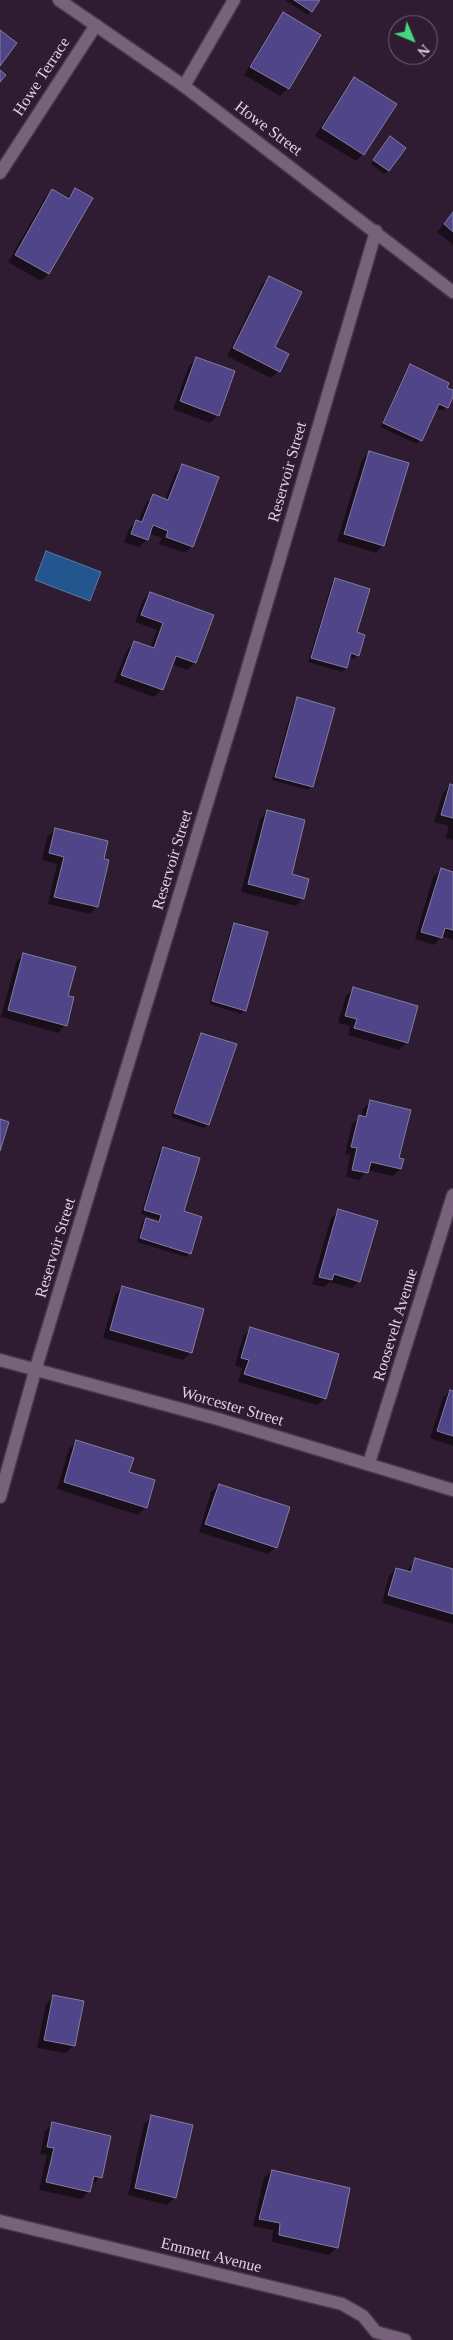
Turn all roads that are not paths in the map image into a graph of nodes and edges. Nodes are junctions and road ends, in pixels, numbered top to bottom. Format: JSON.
{"nodes":[{"id":1,"x":58,"y":0,"type":"edge"},
{"id":2,"x":234,"y":0,"type":"edge"},
{"id":3,"x":96,"y":25,"type":"junction"},
{"id":4,"x":184,"y":86,"type":"junction"},
{"id":5,"x":0,"y":173,"type":"edge"},
{"id":6,"x":376,"y":232,"type":"junction"},
{"id":7,"x":453,"y":292,"type":"edge"},
{"id":8,"x":453,"y":1195,"type":"edge"},
{"id":9,"x":0,"y":1360,"type":"edge"},
{"id":10,"x":36,"y":1371,"type":"junction"},
{"id":11,"x":370,"y":1463,"type":"junction"},
{"id":12,"x":453,"y":1490,"type":"edge"},
{"id":13,"x":0,"y":1497,"type":"edge"},
{"id":14,"x":0,"y":2222,"type":"edge"},
{"id":15,"x":377,"y":2336,"type":"edge"},
{"id":16,"x":405,"y":2340,"type":"edge"}],
"edges":[{"from":1,"to":3,"type":"street","name":"Howe Street"},
{"from":2,"to":4,"type":"street"},
{"from":3,"to":4,"type":"street","name":"Howe Street"},
{"from":3,"to":5,"type":"street","name":"Howe Terrace"},
{"from":4,"to":6,"type":"street","name":"Howe Street"},
{"from":6,"to":7,"type":"street","name":"Howe Street"},
{"from":6,"to":10,"type":"street","name":"Reservoir Street"},
{"from":8,"to":11,"type":"street","name":"Roosevelt Avenue"},
{"from":9,"to":10,"type":"street","name":"Worcester Street"},
{"from":10,"to":11,"type":"street","name":"Worcester Street"},
{"from":10,"to":13,"type":"street","name":"Reservoir Street"},
{"from":11,"to":12,"type":"street","name":"Worcester Street"},
{"from":14,"to":15,"type":"street","name":"Emmett Avenue"},
{"from":15,"to":16,"type":"street","name":"Emmett Avenue"}]}
